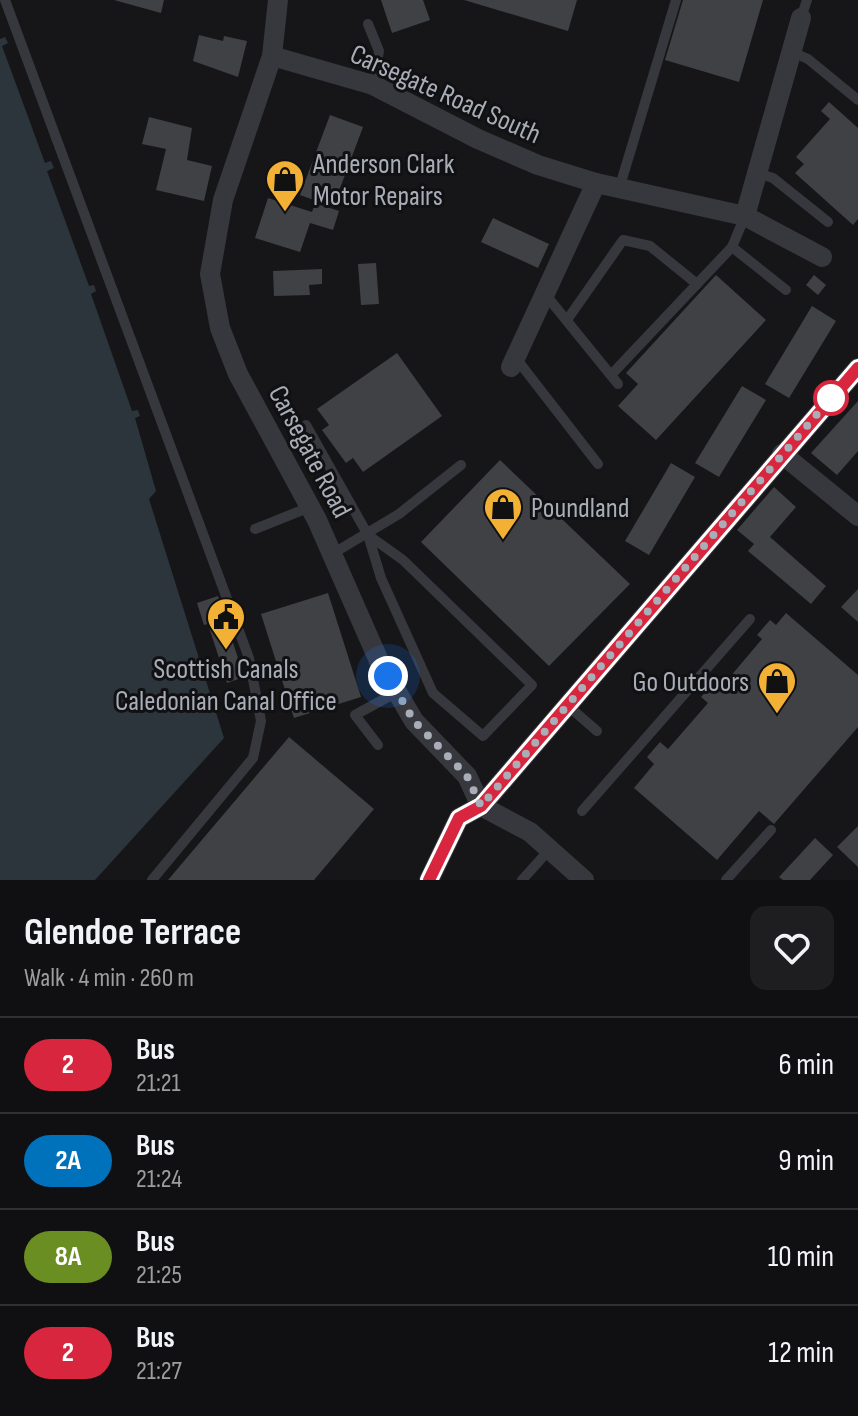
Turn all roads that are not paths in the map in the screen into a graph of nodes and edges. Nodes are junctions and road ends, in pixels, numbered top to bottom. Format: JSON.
{"nodes":[{"id":1,"x":5,"y":0,"type":"edge"},
{"id":2,"x":278,"y":0,"type":"edge"},
{"id":3,"x":676,"y":0,"type":"edge"},
{"id":4,"x":804,"y":9,"type":"edge"},
{"id":5,"x":368,"y":24,"type":"dead end"},
{"id":6,"x":792,"y":52,"type":"junction"},
{"id":7,"x":272,"y":56,"type":"junction"},
{"id":8,"x":373,"y":85,"type":"junction"},
{"id":9,"x":858,"y":100,"type":"edge"},
{"id":10,"x":757,"y":173,"type":"junction"},
{"id":11,"x":596,"y":183,"type":"junction"},
{"id":12,"x":619,"y":189,"type":"junction"},
{"id":13,"x":745,"y":216,"type":"junction"},
{"id":14,"x":828,"y":222,"type":"dead end"},
{"id":15,"x":732,"y":247,"type":"junction"},
{"id":16,"x":822,"y":257,"type":"dead end"},
{"id":17,"x":697,"y":284,"type":"junction"},
{"id":18,"x":786,"y":290,"type":"dead end"},
{"id":19,"x":545,"y":294,"type":"junction"},
{"id":20,"x":567,"y":320,"type":"junction"},
{"id":21,"x":513,"y":362,"type":"joint"},
{"id":22,"x":858,"y":368,"type":"edge"},
{"id":23,"x":306,"y":425,"type":"dead end"},
{"id":24,"x":782,"y":454,"type":"junction"},
{"id":25,"x":598,"y":464,"type":"dead end"},
{"id":26,"x":461,"y":465,"type":"dead end"},
{"id":27,"x":310,"y":507,"type":"junction"},
{"id":28,"x":858,"y":516,"type":"edge"},
{"id":29,"x":255,"y":529,"type":"dead end"},
{"id":30,"x":368,"y":535,"type":"junction"},
{"id":31,"x":332,"y":554,"type":"junction"},
{"id":32,"x":750,"y":619,"type":"dead end"},
{"id":33,"x":397,"y":692,"type":"junction"},
{"id":34,"x":567,"y":705,"type":"junction"},
{"id":35,"x":597,"y":731,"type":"dead end"},
{"id":36,"x":378,"y":745,"type":"dead end"},
{"id":37,"x":481,"y":806,"type":"junction"},
{"id":38,"x":582,"y":811,"type":"dead end"},
{"id":39,"x":771,"y":830,"type":"dead end"},
{"id":40,"x":551,"y":848,"type":"junction"},
{"id":41,"x":152,"y":880,"type":"edge"},
{"id":42,"x":429,"y":880,"type":"edge"},
{"id":43,"x":522,"y":880,"type":"edge"},
{"id":44,"x":584,"y":880,"type":"edge"},
{"id":45,"x":726,"y":880,"type":"edge"}],
"edges":[{"from":1,"to":41,"type":"lane"},
{"from":2,"to":7,"type":"street","name":"Carsegate Road"},
{"from":3,"to":12,"type":"lane"},
{"from":4,"to":6,"type":"street"},
{"from":5,"to":8,"type":"lane"},
{"from":6,"to":9,"type":"lane"},
{"from":6,"to":10,"type":"street"},
{"from":7,"to":8,"type":"street","name":"Carsegate Road South"},
{"from":7,"to":27,"type":"street","name":"Carsegate Road"},
{"from":8,"to":11,"type":"street","name":"Carsegate Road South"},
{"from":10,"to":13,"type":"street"},
{"from":10,"to":14,"type":"lane"},
{"from":11,"to":12,"type":"street","name":"Carsegate Road South"},
{"from":11,"to":19,"type":"street"},
{"from":12,"to":13,"type":"street","name":"Carsegate Road South"},
{"from":13,"to":15,"type":"lane"},
{"from":13,"to":16,"type":"street","name":"Carsegate Road South"},
{"from":15,"to":17,"type":"lane"},
{"from":15,"to":18,"type":"lane"},
{"from":17,"to":20,"type":"lane"},
{"from":17,"to":20,"type":"lane"},
{"from":19,"to":20,"type":"lane"},
{"from":19,"to":21,"type":"street"},
{"from":21,"to":25,"type":"lane"},
{"from":22,"to":24,"type":"street"},
{"from":23,"to":30,"type":"lane"},
{"from":24,"to":28,"type":"street"},
{"from":24,"to":34,"type":"street"},
{"from":26,"to":30,"type":"lane"},
{"from":27,"to":29,"type":"lane"},
{"from":27,"to":31,"type":"street","name":"Carsegate Road"},
{"from":30,"to":30,"type":"lane"},
{"from":30,"to":31,"type":"lane"},
{"from":31,"to":33,"type":"street","name":"Carsegate Road"},
{"from":32,"to":38,"type":"lane"},
{"from":33,"to":36,"type":"lane"},
{"from":33,"to":37,"type":"street","name":"Carsegate Road"},
{"from":34,"to":35,"type":"lane"},
{"from":34,"to":37,"type":"street"},
{"from":37,"to":40,"type":"street"},
{"from":37,"to":42,"type":"street"},
{"from":39,"to":45,"type":"lane"},
{"from":40,"to":43,"type":"lane"},
{"from":40,"to":44,"type":"street"}]}
